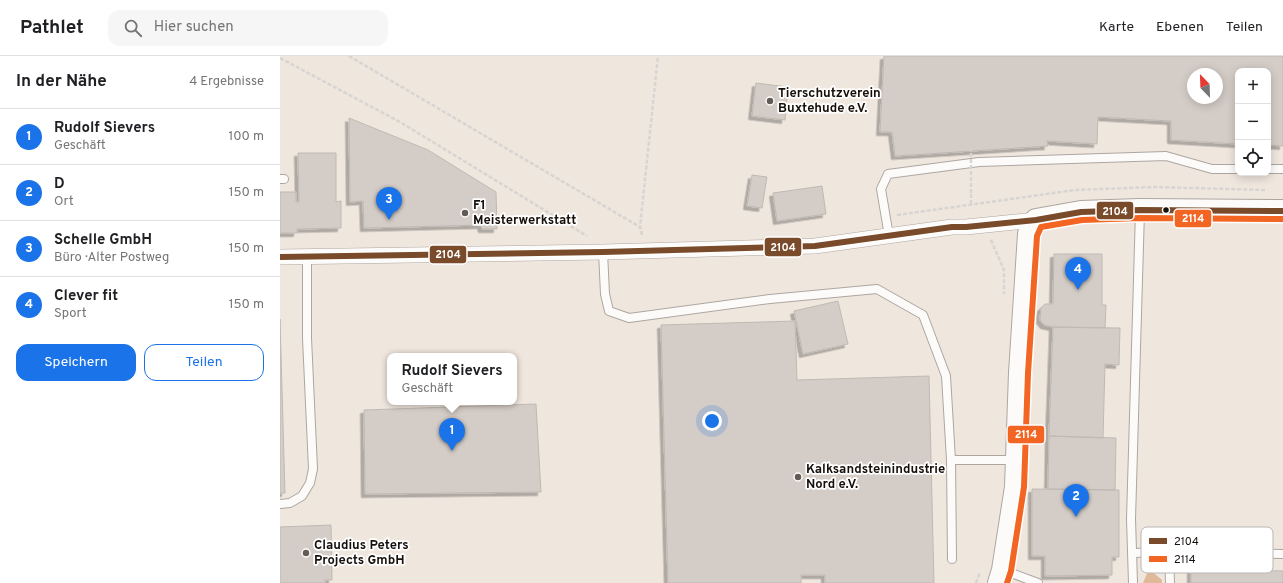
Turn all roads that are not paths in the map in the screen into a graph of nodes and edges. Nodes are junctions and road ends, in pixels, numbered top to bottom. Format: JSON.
{"nodes":[{"id":1,"x":1235,"y":169,"type":"edge"},
{"id":2,"x":1271,"y":169,"type":"edge"},
{"id":3,"x":1283,"y":169,"type":"edge"},
{"id":4,"x":1140,"y":210,"type":"junction"},
{"id":5,"x":1283,"y":211,"type":"edge"},
{"id":6,"x":1036,"y":220,"type":"junction"},
{"id":7,"x":889,"y":236,"type":"junction"},
{"id":8,"x":608,"y":252,"type":"junction"},
{"id":9,"x":280,"y":257,"type":"edge"},
{"id":10,"x":307,"y":257,"type":"junction"},
{"id":11,"x":951,"y":460,"type":"junction"},
{"id":12,"x":1017,"y":460,"type":"junction"},
{"id":13,"x":280,"y":504,"type":"edge"},
{"id":14,"x":1132,"y":554,"type":"junction"},
{"id":15,"x":1141,"y":554,"type":"edge"},
{"id":16,"x":1273,"y":554,"type":"edge"},
{"id":17,"x":1283,"y":554,"type":"edge"},
{"id":18,"x":952,"y":559,"type":"dead end"},
{"id":19,"x":995,"y":573,"type":"edge"},
{"id":20,"x":1169,"y":573,"type":"edge"},
{"id":21,"x":1038,"y":583,"type":"edge"},
{"id":22,"x":1131,"y":583,"type":"edge"},
{"id":23,"x":1170,"y":583,"type":"edge"}],
"edges":[{"from":1,"to":7,"type":"lane"},
{"from":2,"to":3,"type":"lane"},
{"from":4,"to":5,"type":"street"},
{"from":4,"to":6,"type":"street"},
{"from":4,"to":14,"type":"lane"},
{"from":6,"to":7,"type":"street"},
{"from":6,"to":12,"type":"street"},
{"from":7,"to":8,"type":"street"},
{"from":8,"to":10,"type":"street"},
{"from":8,"to":11,"type":"lane"},
{"from":9,"to":10,"type":"street"},
{"from":10,"to":13,"type":"lane"},
{"from":11,"to":12,"type":"lane"},
{"from":11,"to":18,"type":"lane"},
{"from":12,"to":19,"type":"street"},
{"from":14,"to":15,"type":"lane"},
{"from":14,"to":22,"type":"lane"},
{"from":16,"to":17,"type":"lane"},
{"from":19,"to":21,"type":"lane"},
{"from":20,"to":23,"type":"lane"}]}
